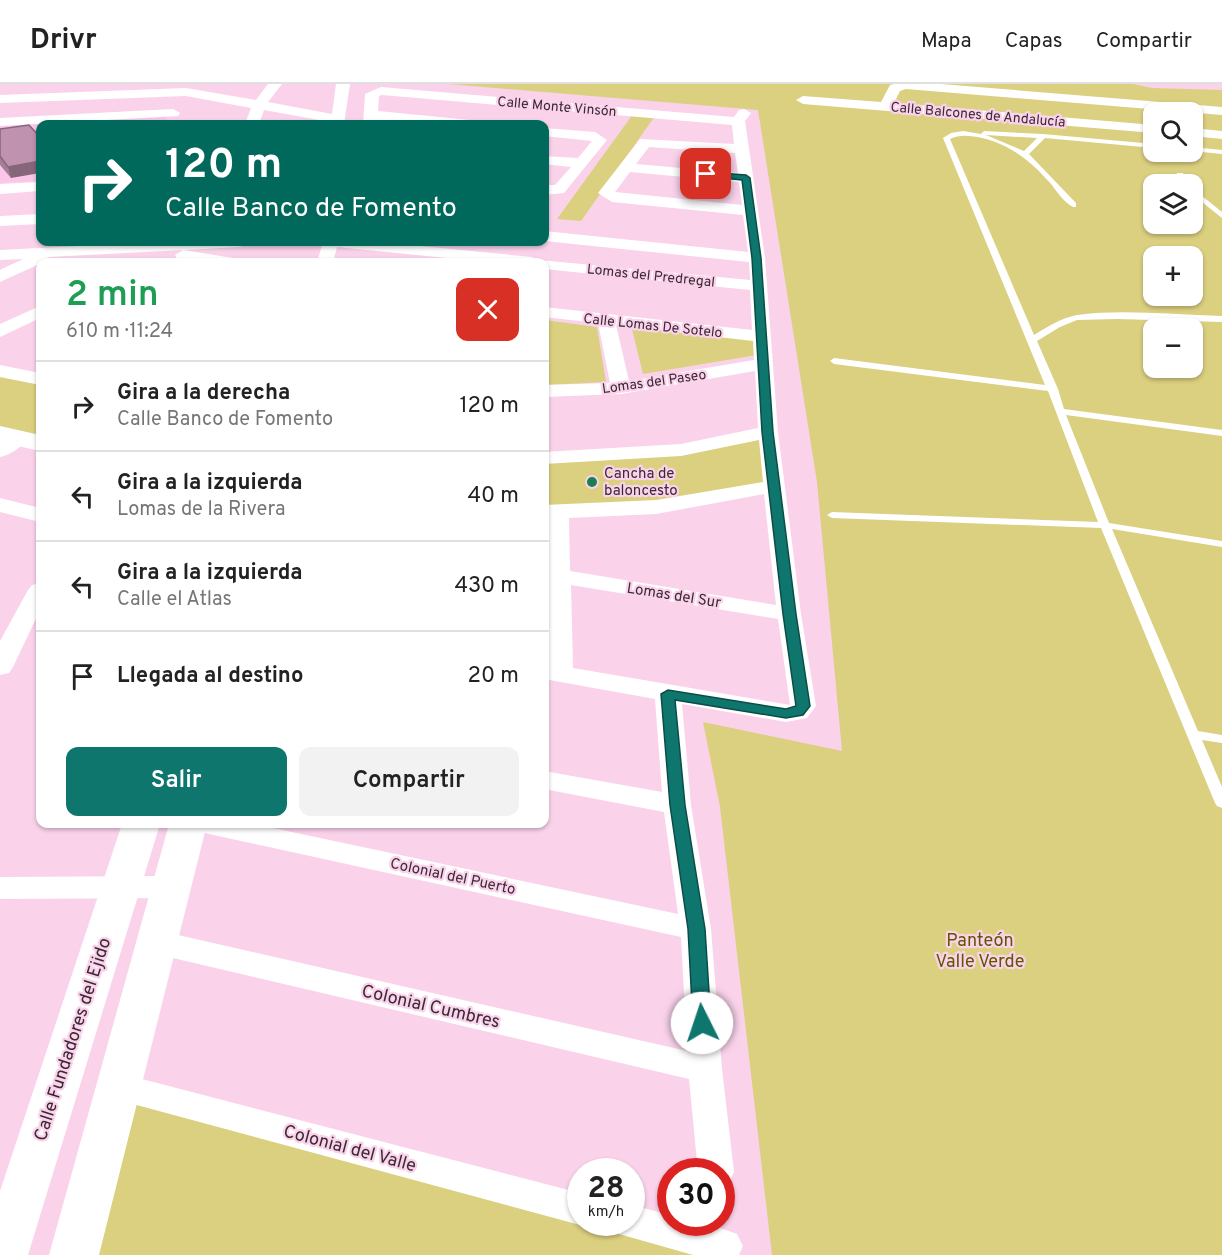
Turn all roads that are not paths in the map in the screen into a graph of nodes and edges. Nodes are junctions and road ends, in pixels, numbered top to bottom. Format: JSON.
{"nodes":[{"id":1,"x":36,"y":84,"type":"edge"},
{"id":2,"x":275,"y":84,"type":"edge"},
{"id":3,"x":343,"y":84,"type":"edge"},
{"id":4,"x":900,"y":85,"type":"edge"},
{"id":5,"x":190,"y":88,"type":"edge"},
{"id":6,"x":113,"y":89,"type":"edge"},
{"id":7,"x":0,"y":91,"type":"edge"},
{"id":8,"x":23,"y":96,"type":"junction"},
{"id":9,"x":0,"y":99,"type":"edge"},
{"id":10,"x":803,"y":100,"type":"dead end"},
{"id":11,"x":1101,"y":101,"type":"junction"},
{"id":12,"x":259,"y":105,"type":"junction"},
{"id":13,"x":885,"y":106,"type":"junction"},
{"id":14,"x":1222,"y":111,"type":"edge"},
{"id":15,"x":170,"y":119,"type":"edge"},
{"id":16,"x":113,"y":120,"type":"edge"},
{"id":17,"x":253,"y":120,"type":"edge"},
{"id":18,"x":329,"y":120,"type":"edge"},
{"id":19,"x":338,"y":120,"type":"edge"},
{"id":20,"x":370,"y":120,"type":"edge"},
{"id":21,"x":36,"y":121,"type":"edge"},
{"id":22,"x":0,"y":122,"type":"edge"},
{"id":23,"x":1100,"y":124,"type":"junction"},
{"id":24,"x":1143,"y":128,"type":"edge"},
{"id":25,"x":967,"y":132,"type":"junction"},
{"id":26,"x":549,"y":133,"type":"edge"},
{"id":27,"x":1203,"y":133,"type":"edge"},
{"id":28,"x":1222,"y":135,"type":"edge"},
{"id":29,"x":1043,"y":136,"type":"junction"},
{"id":30,"x":1143,"y":145,"type":"edge"},
{"id":31,"x":743,"y":149,"type":"junction"},
{"id":32,"x":1203,"y":150,"type":"edge"},
{"id":33,"x":1222,"y":152,"type":"edge"},
{"id":34,"x":1025,"y":154,"type":"junction"},
{"id":35,"x":549,"y":160,"type":"edge"},
{"id":36,"x":581,"y":163,"type":"junction"},
{"id":37,"x":625,"y":167,"type":"junction"},
{"id":38,"x":746,"y":178,"type":"junction"},
{"id":39,"x":36,"y":187,"type":"edge"},
{"id":40,"x":0,"y":189,"type":"edge"},
{"id":41,"x":552,"y":190,"type":"edge"},
{"id":42,"x":1203,"y":200,"type":"edge"},
{"id":43,"x":1073,"y":206,"type":"dead end"},
{"id":44,"x":750,"y":211,"type":"junction"},
{"id":45,"x":1222,"y":216,"type":"edge"},
{"id":46,"x":36,"y":219,"type":"edge"},
{"id":47,"x":0,"y":221,"type":"edge"},
{"id":48,"x":549,"y":228,"type":"edge"},
{"id":49,"x":549,"y":236,"type":"edge"},
{"id":50,"x":157,"y":246,"type":"edge"},
{"id":51,"x":363,"y":246,"type":"edge"},
{"id":52,"x":51,"y":252,"type":"junction"},
{"id":53,"x":756,"y":254,"type":"junction"},
{"id":54,"x":0,"y":255,"type":"edge"},
{"id":55,"x":39,"y":258,"type":"edge"},
{"id":56,"x":140,"y":258,"type":"edge"},
{"id":57,"x":210,"y":258,"type":"edge"},
{"id":58,"x":489,"y":258,"type":"edge"},
{"id":59,"x":36,"y":259,"type":"edge"},
{"id":60,"x":549,"y":265,"type":"edge"},
{"id":61,"x":0,"y":277,"type":"edge"},
{"id":62,"x":758,"y":286,"type":"junction"},
{"id":63,"x":36,"y":313,"type":"edge"},
{"id":64,"x":549,"y":313,"type":"edge"},
{"id":65,"x":1222,"y":319,"type":"edge"},
{"id":66,"x":606,"y":320,"type":"junction"},
{"id":67,"x":22,"y":321,"type":"junction"},
{"id":68,"x":36,"y":323,"type":"edge"},
{"id":69,"x":0,"y":331,"type":"edge"},
{"id":70,"x":761,"y":336,"type":"junction"},
{"id":71,"x":1032,"y":340,"type":"junction"},
{"id":72,"x":834,"y":361,"type":"dead end"},
{"id":73,"x":763,"y":364,"type":"junction"},
{"id":74,"x":0,"y":371,"type":"edge"},
{"id":75,"x":36,"y":378,"type":"edge"},
{"id":76,"x":621,"y":388,"type":"junction"},
{"id":77,"x":1053,"y":389,"type":"junction"},
{"id":78,"x":549,"y":391,"type":"edge"},
{"id":79,"x":1062,"y":412,"type":"junction"},
{"id":80,"x":768,"y":432,"type":"junction"},
{"id":81,"x":1222,"y":433,"type":"edge"},
{"id":82,"x":549,"y":458,"type":"edge"},
{"id":83,"x":775,"y":486,"type":"junction"},
{"id":84,"x":0,"y":506,"type":"edge"},
{"id":85,"x":551,"y":512,"type":"edge"},
{"id":86,"x":36,"y":514,"type":"edge"},
{"id":87,"x":832,"y":515,"type":"dead end"},
{"id":88,"x":0,"y":522,"type":"edge"},
{"id":89,"x":1105,"y":525,"type":"junction"},
{"id":90,"x":36,"y":530,"type":"edge"},
{"id":91,"x":1222,"y":544,"type":"edge"},
{"id":92,"x":558,"y":576,"type":"junction"},
{"id":93,"x":36,"y":597,"type":"edge"},
{"id":94,"x":789,"y":614,"type":"junction"},
{"id":95,"x":21,"y":621,"type":"edge"},
{"id":96,"x":0,"y":667,"type":"edge"},
{"id":97,"x":552,"y":672,"type":"edge"},
{"id":98,"x":668,"y":694,"type":"junction"},
{"id":99,"x":1193,"y":734,"type":"junction"},
{"id":100,"x":1222,"y":739,"type":"edge"},
{"id":101,"x":549,"y":781,"type":"edge"},
{"id":102,"x":1222,"y":803,"type":"edge"},
{"id":103,"x":677,"y":805,"type":"junction"},
{"id":104,"x":140,"y":828,"type":"edge"},
{"id":105,"x":187,"y":828,"type":"edge"},
{"id":106,"x":228,"y":828,"type":"edge"},
{"id":107,"x":121,"y":887,"type":"junction"},
{"id":108,"x":171,"y":887,"type":"junction"},
{"id":109,"x":0,"y":888,"type":"edge"},
{"id":110,"x":696,"y":929,"type":"junction"},
{"id":111,"x":156,"y":942,"type":"junction"},
{"id":112,"x":705,"y":1069,"type":"junction"},
{"id":113,"x":119,"y":1088,"type":"junction"},
{"id":114,"x":715,"y":1158,"type":"edge"},
{"id":115,"x":567,"y":1206,"type":"edge"},
{"id":116,"x":645,"y":1225,"type":"edge"},
{"id":117,"x":723,"y":1241,"type":"edge"},
{"id":118,"x":3,"y":1255,"type":"edge"},
{"id":119,"x":74,"y":1255,"type":"edge"}],
"edges":[{"from":1,"to":8,"type":"street"},
{"from":2,"to":12,"type":"street"},
{"from":3,"to":19,"type":"street"},
{"from":4,"to":11,"type":"street"},
{"from":4,"to":13,"type":"street"},
{"from":5,"to":6,"type":"street"},
{"from":5,"to":12,"type":"street"},
{"from":5,"to":15,"type":"street"},
{"from":6,"to":8,"type":"street"},
{"from":7,"to":8,"type":"street"},
{"from":8,"to":9,"type":"street"},
{"from":10,"to":13,"type":"street","name":"Calle Balcones de Andalucía"},
{"from":11,"to":14,"type":"street"},
{"from":11,"to":23,"type":"street"},
{"from":12,"to":17,"type":"street"},
{"from":12,"to":18,"type":"street"},
{"from":13,"to":23,"type":"street","name":"Calle Balcones de Andalucía"},
{"from":15,"to":16,"type":"street"},
{"from":20,"to":31,"type":"street","name":"Calle Monte Vinsón"},
{"from":21,"to":22,"type":"street"},
{"from":23,"to":24,"type":"street","name":"Calle Balcones de Andalucía"},
{"from":25,"to":29,"type":"lane"},
{"from":25,"to":34,"type":"lane"},
{"from":25,"to":71,"type":"lane"},
{"from":26,"to":36,"type":"street"},
{"from":27,"to":28,"type":"street"},
{"from":29,"to":30,"type":"lane"},
{"from":29,"to":34,"type":"lane"},
{"from":31,"to":37,"type":"street"},
{"from":31,"to":38,"type":"street"},
{"from":32,"to":33,"type":"lane"},
{"from":34,"to":43,"type":"lane"},
{"from":35,"to":36,"type":"street"},
{"from":36,"to":41,"type":"street"},
{"from":37,"to":38,"type":"street"},
{"from":37,"to":44,"type":"street"},
{"from":38,"to":44,"type":"street"},
{"from":39,"to":40,"type":"street"},
{"from":42,"to":45,"type":"lane"},
{"from":44,"to":53,"type":"street"},
{"from":46,"to":47,"type":"street"},
{"from":48,"to":53,"type":"street"},
{"from":49,"to":53,"type":"street"},
{"from":50,"to":52,"type":"street"},
{"from":50,"to":56,"type":"street"},
{"from":50,"to":57,"type":"street"},
{"from":51,"to":58,"type":"street"},
{"from":52,"to":54,"type":"street"},
{"from":52,"to":55,"type":"street"},
{"from":53,"to":62,"type":"street"},
{"from":59,"to":61,"type":"street"},
{"from":60,"to":62,"type":"street","name":"Lomas del Predregal"},
{"from":62,"to":70,"type":"street"},
{"from":63,"to":67,"type":"street"},
{"from":64,"to":66,"type":"street","name":"Calle Lomas De Sotelo"},
{"from":65,"to":71,"type":"lane"},
{"from":66,"to":70,"type":"street","name":"Calle Lomas De Sotelo"},
{"from":66,"to":76,"type":"street"},
{"from":67,"to":68,"type":"street"},
{"from":67,"to":69,"type":"street"},
{"from":70,"to":73,"type":"street"},
{"from":71,"to":77,"type":"lane"},
{"from":72,"to":77,"type":"lane"},
{"from":73,"to":76,"type":"street","name":"Lomas del Paseo"},
{"from":73,"to":80,"type":"street"},
{"from":74,"to":75,"type":"street"},
{"from":76,"to":78,"type":"street","name":"Lomas del Paseo"},
{"from":77,"to":79,"type":"lane"},
{"from":79,"to":81,"type":"lane"},
{"from":79,"to":89,"type":"lane"},
{"from":80,"to":82,"type":"street"},
{"from":80,"to":83,"type":"street"},
{"from":83,"to":85,"type":"street"},
{"from":83,"to":94,"type":"street"},
{"from":84,"to":86,"type":"street"},
{"from":85,"to":92,"type":"street"},
{"from":87,"to":89,"type":"lane"},
{"from":88,"to":90,"type":"street"},
{"from":89,"to":91,"type":"lane"},
{"from":89,"to":99,"type":"lane"},
{"from":92,"to":94,"type":"street","name":"Lomas del Sur"},
{"from":92,"to":97,"type":"street"},
{"from":93,"to":95,"type":"street"},
{"from":94,"to":98,"type":"street"},
{"from":95,"to":96,"type":"street"},
{"from":97,"to":98,"type":"street"},
{"from":98,"to":103,"type":"street"},
{"from":99,"to":100,"type":"lane"},
{"from":99,"to":102,"type":"lane"},
{"from":101,"to":103,"type":"street"},
{"from":103,"to":110,"type":"street"},
{"from":104,"to":107,"type":"street","name":"Calle Fundadores del Ejido"},
{"from":105,"to":108,"type":"street"},
{"from":106,"to":110,"type":"street","name":"Colonial del Puerto"},
{"from":107,"to":108,"type":"street"},
{"from":107,"to":109,"type":"street"},
{"from":107,"to":118,"type":"street","name":"Calle Fundadores del Ejido"},
{"from":108,"to":111,"type":"street"},
{"from":110,"to":112,"type":"street"},
{"from":111,"to":112,"type":"street","name":"Colonial Cumbres"},
{"from":111,"to":113,"type":"street"},
{"from":112,"to":114,"type":"street"},
{"from":113,"to":115,"type":"street","name":"Colonial del Valle"},
{"from":113,"to":119,"type":"street"},
{"from":116,"to":117,"type":"street"}]}
